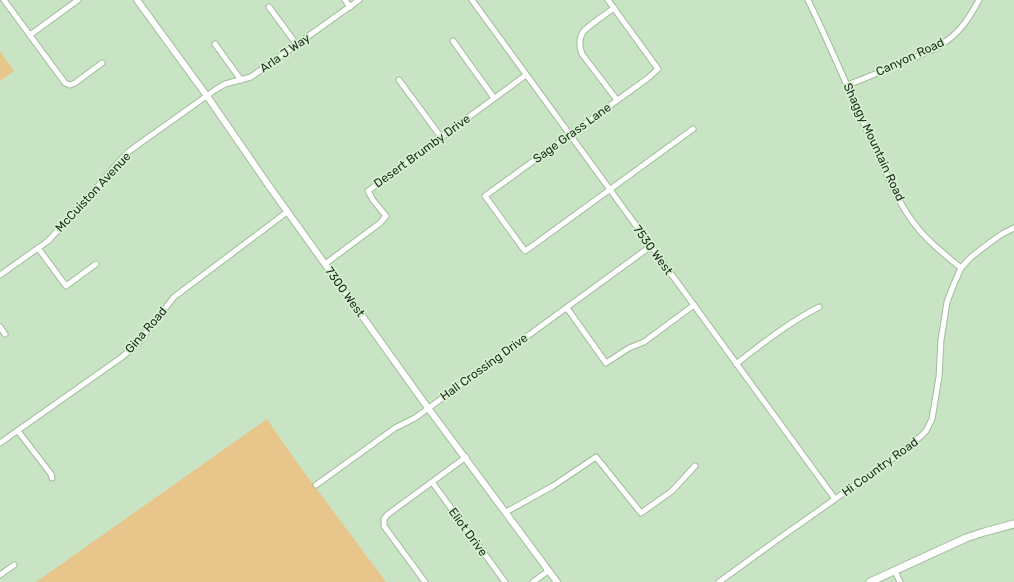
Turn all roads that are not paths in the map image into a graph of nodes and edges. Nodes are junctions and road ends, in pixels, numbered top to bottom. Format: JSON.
{"nodes":[{"id":1,"x":4,"y":0,"type":"edge"},
{"id":2,"x":78,"y":0,"type":"edge"},
{"id":3,"x":137,"y":0,"type":"edge"},
{"id":4,"x":345,"y":0,"type":"edge"},
{"id":5,"x":359,"y":0,"type":"edge"},
{"id":6,"x":472,"y":0,"type":"edge"},
{"id":7,"x":608,"y":0,"type":"edge"},
{"id":8,"x":808,"y":0,"type":"edge"},
{"id":9,"x":979,"y":0,"type":"edge"},
{"id":10,"x":269,"y":7,"type":"dead end"},
{"id":11,"x":350,"y":7,"type":"junction"},
{"id":12,"x":614,"y":8,"type":"junction"},
{"id":13,"x":30,"y":35,"type":"junction"},
{"id":14,"x":453,"y":41,"type":"dead end"},
{"id":15,"x":215,"y":44,"type":"dead end"},
{"id":16,"x":297,"y":45,"type":"junction"},
{"id":17,"x":102,"y":63,"type":"dead end"},
{"id":18,"x":526,"y":75,"type":"junction"},
{"id":19,"x":241,"y":80,"type":"junction"},
{"id":20,"x":399,"y":80,"type":"dead end"},
{"id":21,"x":847,"y":86,"type":"junction"},
{"id":22,"x":206,"y":96,"type":"junction"},
{"id":23,"x":494,"y":98,"type":"junction"},
{"id":24,"x":617,"y":100,"type":"junction"},
{"id":25,"x":693,"y":129,"type":"dead end"},
{"id":26,"x":569,"y":134,"type":"junction"},
{"id":27,"x":441,"y":137,"type":"junction"},
{"id":28,"x":610,"y":190,"type":"junction"},
{"id":29,"x":287,"y":212,"type":"junction"},
{"id":30,"x":1014,"y":228,"type":"edge"},
{"id":31,"x":651,"y":246,"type":"junction"},
{"id":32,"x":38,"y":248,"type":"junction"},
{"id":33,"x":96,"y":264,"type":"dead end"},
{"id":34,"x":325,"y":264,"type":"junction"},
{"id":35,"x":961,"y":268,"type":"junction"},
{"id":36,"x":1,"y":273,"type":"edge"},
{"id":37,"x":694,"y":306,"type":"junction"},
{"id":38,"x":567,"y":308,"type":"junction"},
{"id":39,"x":819,"y":308,"type":"dead end"},
{"id":40,"x":0,"y":327,"type":"edge"},
{"id":41,"x":5,"y":334,"type":"dead end"},
{"id":42,"x":736,"y":364,"type":"junction"},
{"id":43,"x":428,"y":408,"type":"junction"},
{"id":44,"x":18,"y":431,"type":"junction"},
{"id":45,"x":0,"y":443,"type":"edge"},
{"id":46,"x":466,"y":457,"type":"junction"},
{"id":47,"x":695,"y":466,"type":"dead end"},
{"id":48,"x":52,"y":478,"type":"dead end"},
{"id":49,"x":432,"y":482,"type":"junction"},
{"id":50,"x":316,"y":485,"type":"dead end"},
{"id":51,"x":835,"y":499,"type":"junction"},
{"id":52,"x":506,"y":512,"type":"junction"},
{"id":53,"x":1014,"y":524,"type":"edge"},
{"id":54,"x":14,"y":565,"type":"dead end"},
{"id":55,"x":0,"y":567,"type":"edge"},
{"id":56,"x":895,"y":570,"type":"junction"},
{"id":57,"x":548,"y":571,"type":"junction"},
{"id":58,"x":2,"y":574,"type":"edge"},
{"id":59,"x":425,"y":582,"type":"edge"},
{"id":60,"x":504,"y":582,"type":"edge"},
{"id":61,"x":533,"y":582,"type":"edge"},
{"id":62,"x":557,"y":582,"type":"edge"},
{"id":63,"x":719,"y":582,"type":"edge"},
{"id":64,"x":870,"y":582,"type":"edge"},
{"id":65,"x":900,"y":582,"type":"edge"}],
"edges":[{"from":1,"to":13,"type":"street"},
{"from":2,"to":13,"type":"street"},
{"from":3,"to":22,"type":"street","name":"7300 West"},
{"from":4,"to":11,"type":"street"},
{"from":5,"to":11,"type":"street","name":"Arla J Way"},
{"from":6,"to":18,"type":"street","name":"7530 West"},
{"from":7,"to":12,"type":"street"},
{"from":8,"to":21,"type":"street","name":"Shaggy Mountain Road"},
{"from":9,"to":21,"type":"street","name":"Canyon Road"},
{"from":10,"to":16,"type":"street"},
{"from":11,"to":16,"type":"street","name":"Arla J Way"},
{"from":12,"to":24,"type":"street"},
{"from":12,"to":24,"type":"street","name":"Sage Grass Lane"},
{"from":13,"to":17,"type":"street"},
{"from":14,"to":23,"type":"street"},
{"from":15,"to":19,"type":"street"},
{"from":16,"to":19,"type":"street","name":"Arla J Way"},
{"from":18,"to":23,"type":"street","name":"Desert Brumby Drive"},
{"from":18,"to":26,"type":"street","name":"7530 West"},
{"from":19,"to":22,"type":"street","name":"Arla J Way"},
{"from":20,"to":27,"type":"street"},
{"from":21,"to":35,"type":"street","name":"Shaggy Mountain Road"},
{"from":22,"to":29,"type":"street","name":"7300 West"},
{"from":22,"to":32,"type":"street","name":"McCuiston Avenue"},
{"from":23,"to":27,"type":"street","name":"Desert Brumby Drive"},
{"from":24,"to":26,"type":"street","name":"Sage Grass Lane"},
{"from":25,"to":28,"type":"street"},
{"from":26,"to":28,"type":"street","name":"7530 West"},
{"from":26,"to":28,"type":"street","name":"Sage Grass Lane"},
{"from":27,"to":34,"type":"street","name":"Desert Brumby Drive"},
{"from":28,"to":31,"type":"street","name":"7530 West"},
{"from":29,"to":34,"type":"street","name":"7300 West"},
{"from":29,"to":44,"type":"street","name":"Gina Road"},
{"from":30,"to":35,"type":"street","name":"Hi Country Road"},
{"from":31,"to":37,"type":"street","name":"7530 West"},
{"from":31,"to":38,"type":"street","name":"Hall Crossing Drive"},
{"from":32,"to":33,"type":"street"},
{"from":32,"to":36,"type":"street","name":"McCuiston Avenue"},
{"from":34,"to":43,"type":"street","name":"7300 West"},
{"from":35,"to":51,"type":"street","name":"Hi Country Road"},
{"from":37,"to":38,"type":"street"},
{"from":37,"to":42,"type":"street","name":"7530 West"},
{"from":38,"to":43,"type":"street","name":"Hall Crossing Drive"},
{"from":39,"to":42,"type":"street"},
{"from":40,"to":41,"type":"street"},
{"from":42,"to":51,"type":"street","name":"7530 West"},
{"from":43,"to":46,"type":"street","name":"7300 West"},
{"from":43,"to":50,"type":"street","name":"Hall Crossing Drive"},
{"from":44,"to":45,"type":"street","name":"Gina Road"},
{"from":44,"to":48,"type":"street"},
{"from":46,"to":49,"type":"street"},
{"from":46,"to":52,"type":"street","name":"7300 West"},
{"from":47,"to":52,"type":"street"},
{"from":49,"to":59,"type":"street"},
{"from":49,"to":60,"type":"street","name":"Eliot Drive"},
{"from":51,"to":63,"type":"street","name":"Hi Country Road"},
{"from":52,"to":57,"type":"street","name":"7300 West"},
{"from":53,"to":56,"type":"main road"},
{"from":54,"to":58,"type":"street"},
{"from":55,"to":58,"type":"street"},
{"from":56,"to":64,"type":"main road"},
{"from":56,"to":65,"type":"street"},
{"from":57,"to":61,"type":"street"},
{"from":57,"to":62,"type":"street","name":"7300 West"}]}
